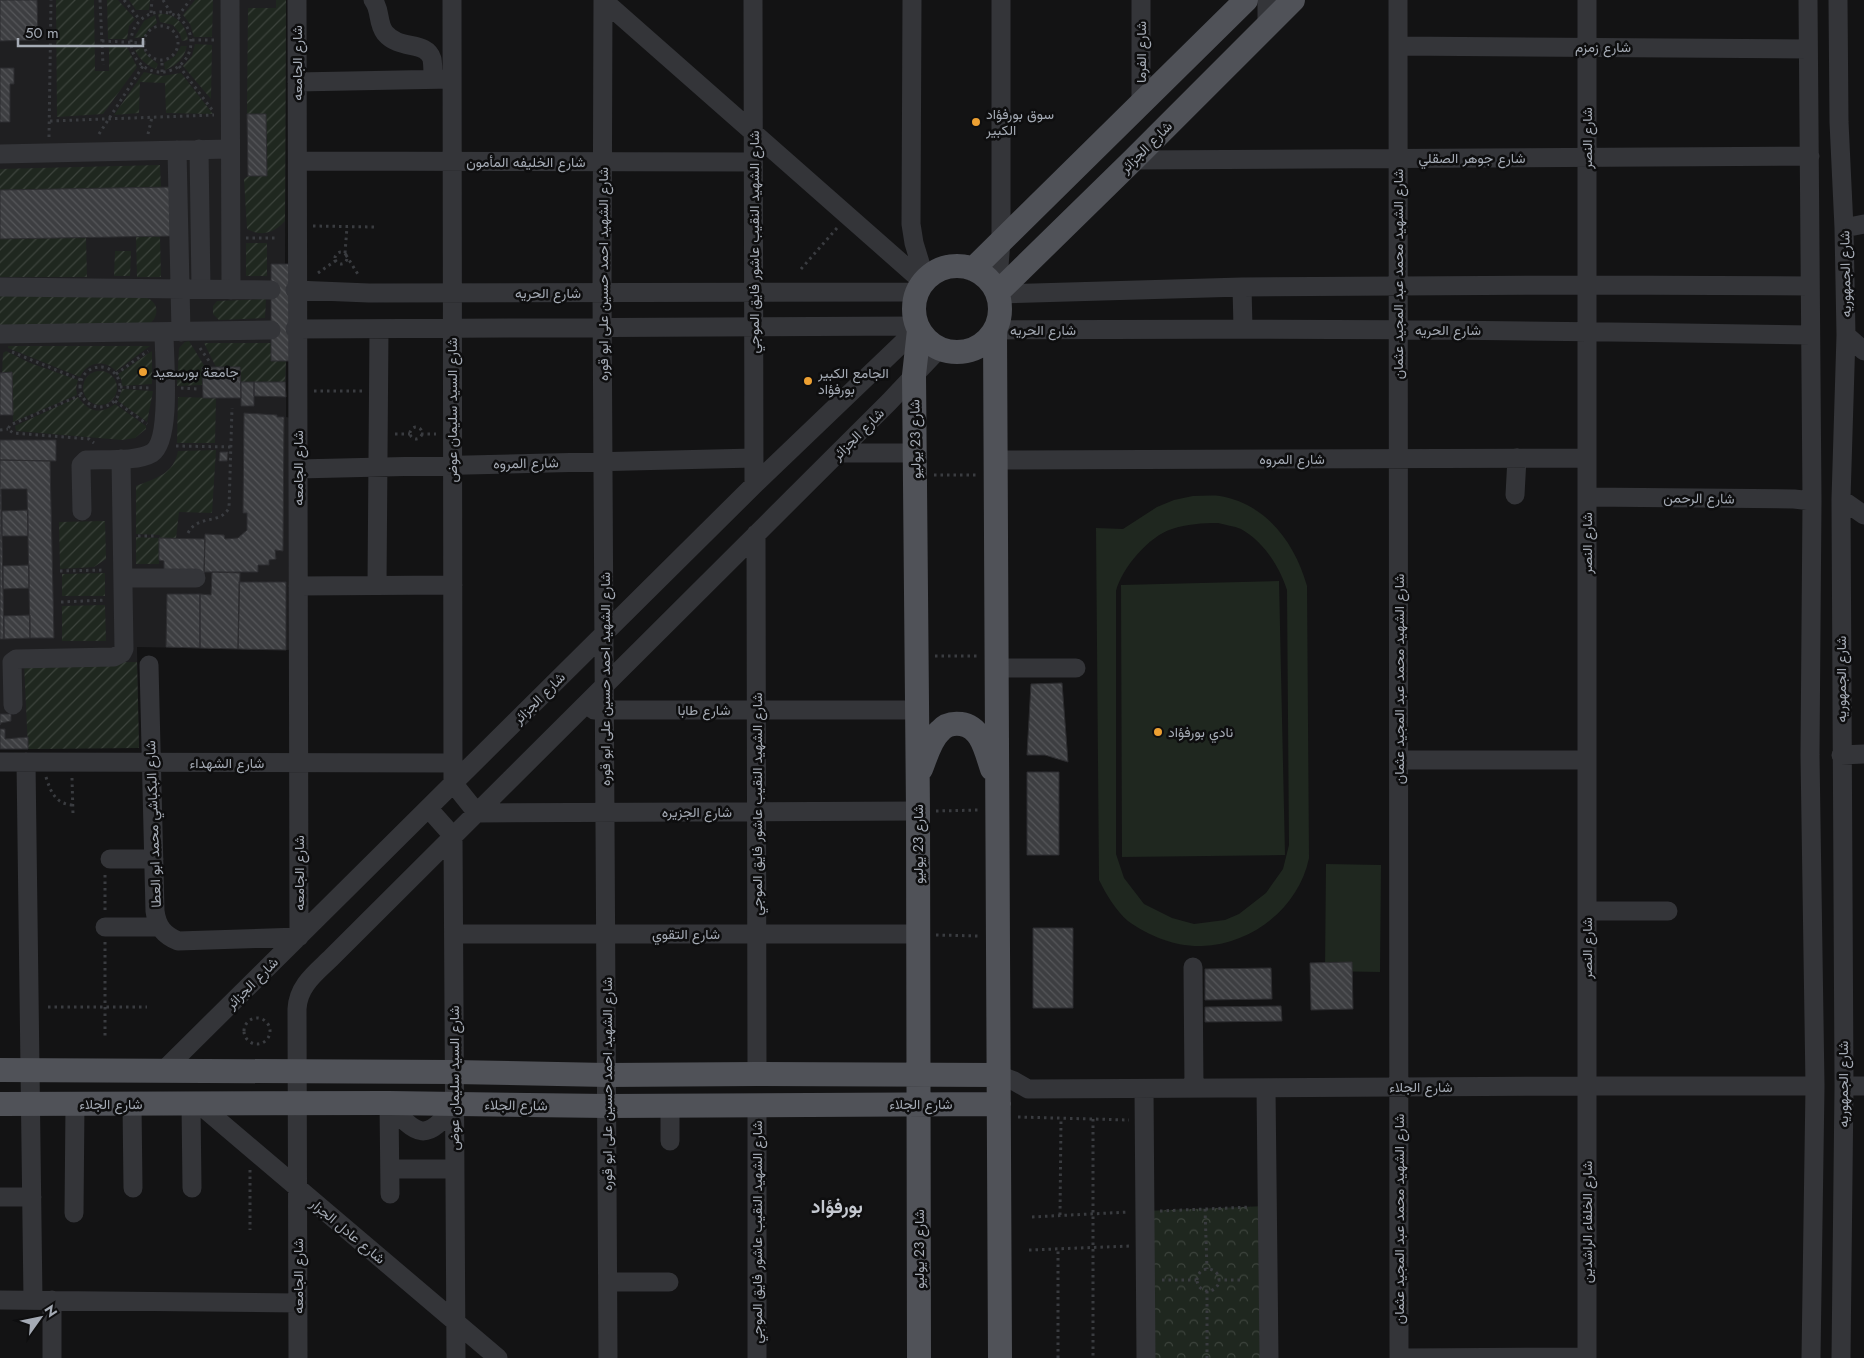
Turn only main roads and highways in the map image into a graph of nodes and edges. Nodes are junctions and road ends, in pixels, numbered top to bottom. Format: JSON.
{"nodes":[{"id":1,"x":1246,"y":0,"type":"edge"},
{"id":2,"x":1293,"y":0,"type":"edge"},
{"id":3,"x":973,"y":269,"type":"junction"},
{"id":4,"x":997,"y":293,"type":"junction"},
{"id":5,"x":918,"y":328,"type":"junction"},
{"id":6,"x":995,"y":330,"type":"junction"},
{"id":7,"x":918,"y":776,"type":"junction"},
{"id":8,"x":998,"y":798,"type":"junction"},
{"id":9,"x":0,"y":1070,"type":"edge"},
{"id":10,"x":919,"y":1075,"type":"junction"},
{"id":11,"x":998,"y":1075,"type":"junction"},
{"id":12,"x":0,"y":1104,"type":"edge"},
{"id":13,"x":919,"y":1104,"type":"junction"},
{"id":14,"x":999,"y":1110,"type":"junction"},
{"id":15,"x":919,"y":1358,"type":"edge"},
{"id":16,"x":1000,"y":1358,"type":"edge"}],
"edges":[{"from":1,"to":3,"type":"main road"},
{"from":2,"to":4,"type":"main road","name":"شارع الجزائر"},
{"from":3,"to":4,"type":"main road"},
{"from":3,"to":5,"type":"main road"},
{"from":4,"to":6,"type":"main road"},
{"from":5,"to":6,"type":"main road"},
{"from":5,"to":7,"type":"main road","name":"شارع 23 يوليو"},
{"from":6,"to":8,"type":"main road"},
{"from":7,"to":8,"type":"main road"},
{"from":7,"to":10,"type":"main road","name":"شارع 23 يوليو"},
{"from":8,"to":11,"type":"main road"},
{"from":9,"to":10,"type":"main road","name":"شارع الجلاء"},
{"from":10,"to":11,"type":"main road","name":"شارع الجلاء"},
{"from":10,"to":13,"type":"main road","name":"شارع 23 يوليو"},
{"from":11,"to":14,"type":"main road"},
{"from":12,"to":13,"type":"main road","name":"شارع الجلاء"},
{"from":13,"to":14,"type":"main road","name":"شارع الجلاء"},
{"from":13,"to":15,"type":"main road","name":"شارع 23 يوليو"},
{"from":14,"to":16,"type":"main road"}]}
